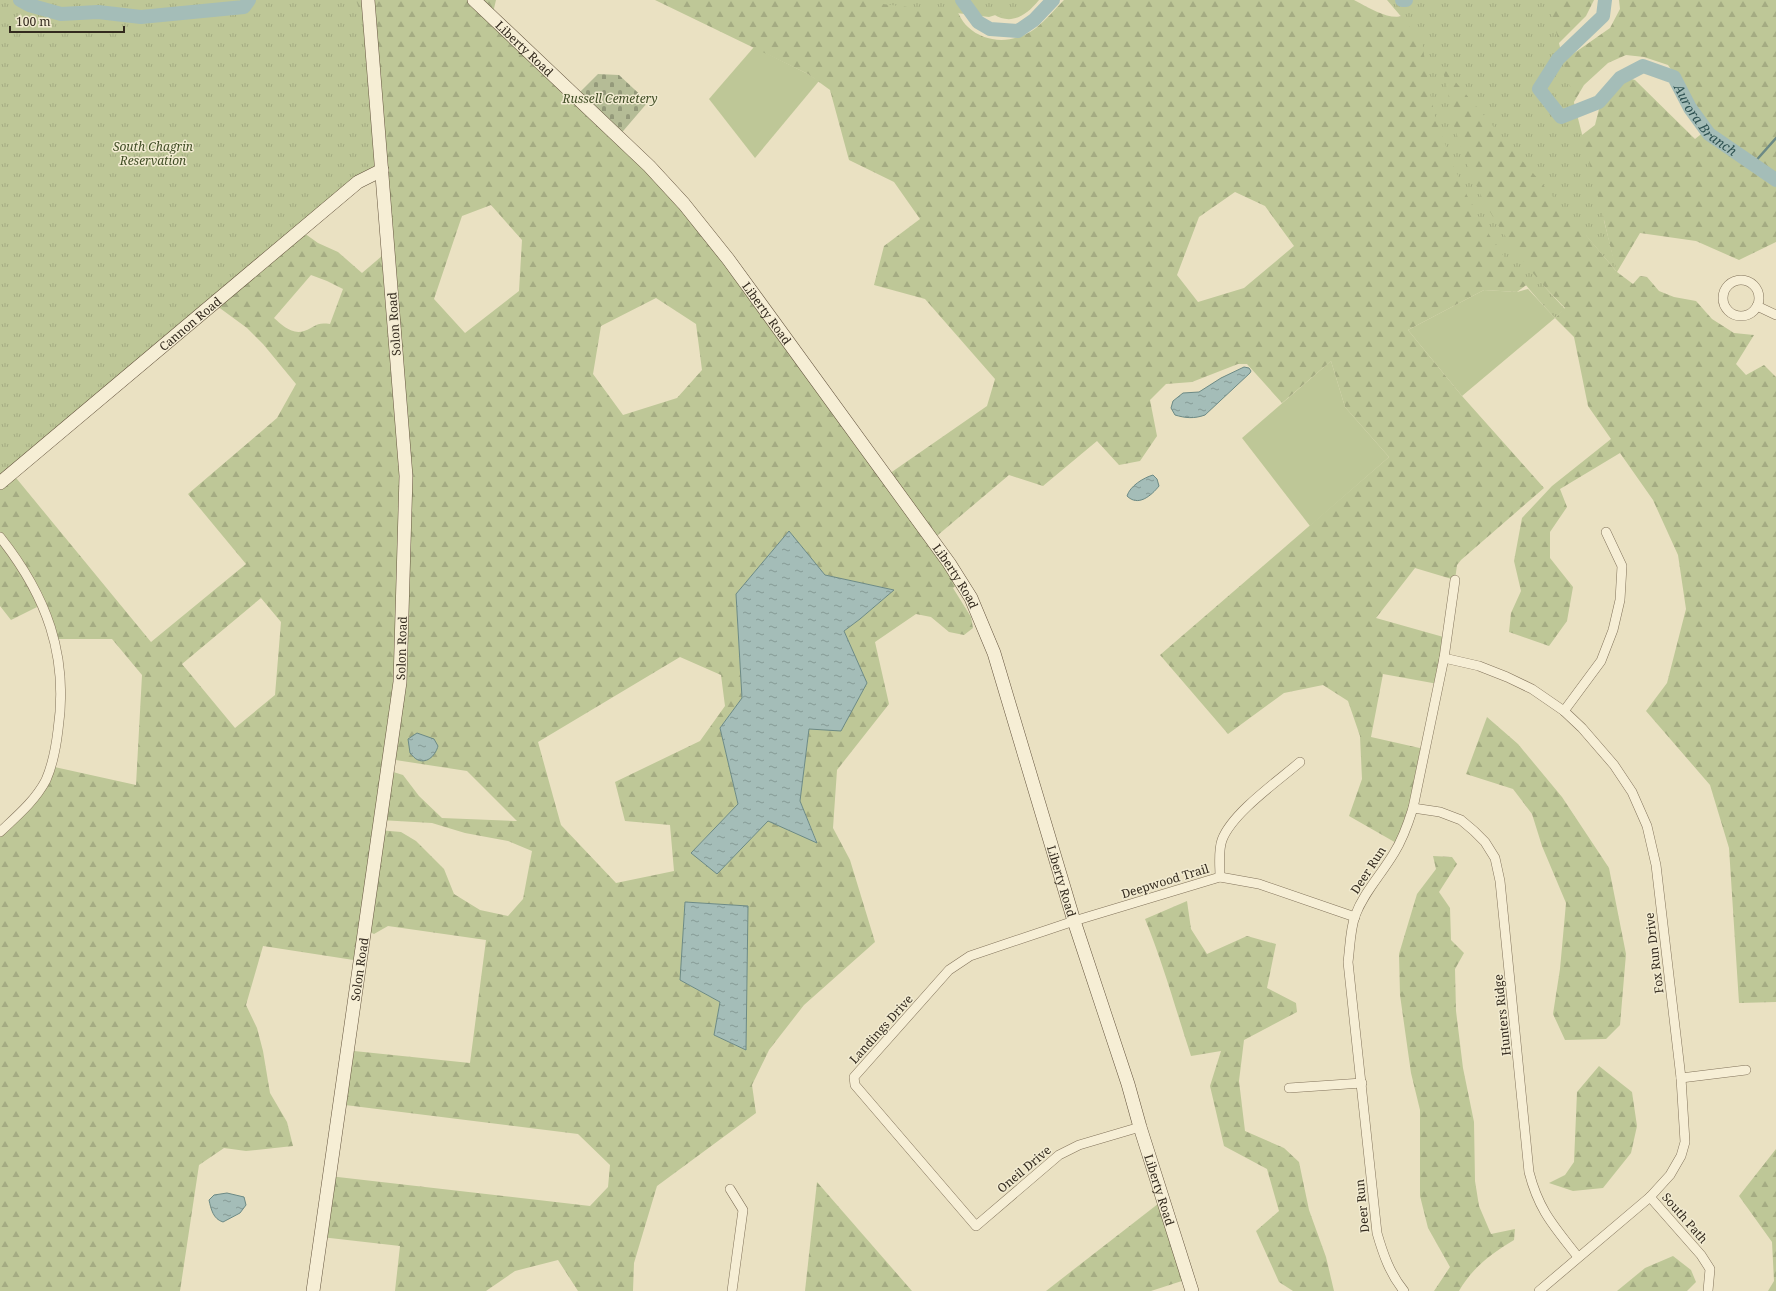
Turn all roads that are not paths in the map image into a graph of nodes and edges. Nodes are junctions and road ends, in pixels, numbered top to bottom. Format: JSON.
{"nodes":[{"id":1,"x":368,"y":0,"type":"edge"},
{"id":2,"x":474,"y":0,"type":"edge"},
{"id":3,"x":382,"y":170,"type":"junction"},
{"id":4,"x":1757,"y":306,"type":"dead end"},
{"id":5,"x":1776,"y":315,"type":"edge"},
{"id":6,"x":0,"y":483,"type":"edge"},
{"id":7,"x":1606,"y":532,"type":"dead end"},
{"id":8,"x":0,"y":536,"type":"edge"},
{"id":9,"x":1455,"y":580,"type":"dead end"},
{"id":10,"x":1444,"y":658,"type":"junction"},
{"id":11,"x":1564,"y":711,"type":"junction"},
{"id":12,"x":1300,"y":762,"type":"dead end"},
{"id":13,"x":1413,"y":808,"type":"junction"},
{"id":14,"x":0,"y":832,"type":"edge"},
{"id":15,"x":1220,"y":877,"type":"junction"},
{"id":16,"x":1355,"y":917,"type":"junction"},
{"id":17,"x":1074,"y":921,"type":"junction"},
{"id":18,"x":1746,"y":1070,"type":"dead end"},
{"id":19,"x":1681,"y":1078,"type":"junction"},
{"id":20,"x":1362,"y":1083,"type":"junction"},
{"id":21,"x":1289,"y":1088,"type":"dead end"},
{"id":22,"x":1140,"y":1127,"type":"junction"},
{"id":23,"x":730,"y":1190,"type":"dead end"},
{"id":24,"x":1650,"y":1197,"type":"junction"},
{"id":25,"x":976,"y":1226,"type":"joint"},
{"id":26,"x":1578,"y":1257,"type":"junction"},
{"id":27,"x":313,"y":1291,"type":"edge"},
{"id":28,"x":732,"y":1291,"type":"edge"},
{"id":29,"x":1192,"y":1291,"type":"edge"},
{"id":30,"x":1404,"y":1291,"type":"edge"},
{"id":31,"x":1539,"y":1291,"type":"edge"},
{"id":32,"x":1708,"y":1291,"type":"edge"}],
"edges":[{"from":1,"to":3,"type":"street","name":"Solon Road"},
{"from":2,"to":17,"type":"street","name":"Liberty Road"},
{"from":3,"to":6,"type":"street","name":"Cannon Road"},
{"from":3,"to":27,"type":"street","name":"Solon Road"},
{"from":4,"to":5,"type":"street"},
{"from":7,"to":11,"type":"street"},
{"from":8,"to":14,"type":"street"},
{"from":9,"to":10,"type":"street","name":"Deer Run"},
{"from":10,"to":11,"type":"street","name":"Fox Run Drive"},
{"from":10,"to":13,"type":"street","name":"Deer Run"},
{"from":11,"to":19,"type":"street","name":"Fox Run Drive"},
{"from":12,"to":15,"type":"street"},
{"from":13,"to":16,"type":"street","name":"Deer Run"},
{"from":13,"to":26,"type":"street","name":"Hunters Ridge"},
{"from":15,"to":16,"type":"street","name":"Deepwood Trail"},
{"from":15,"to":17,"type":"street","name":"Deepwood Trail"},
{"from":16,"to":20,"type":"street","name":"Deer Run"},
{"from":17,"to":22,"type":"street","name":"Liberty Road"},
{"from":17,"to":25,"type":"street","name":"Landings Drive"},
{"from":18,"to":19,"type":"street"},
{"from":19,"to":24,"type":"street","name":"Fox Run Drive"},
{"from":20,"to":21,"type":"street"},
{"from":20,"to":30,"type":"street","name":"Deer Run"},
{"from":22,"to":25,"type":"street","name":"Oneil Drive"},
{"from":22,"to":29,"type":"street","name":"Liberty Road"},
{"from":23,"to":28,"type":"street"},
{"from":24,"to":26,"type":"street","name":"Fox Run Drive"},
{"from":24,"to":32,"type":"street","name":"South Path"},
{"from":26,"to":31,"type":"street","name":"Fox Run Drive"}]}
